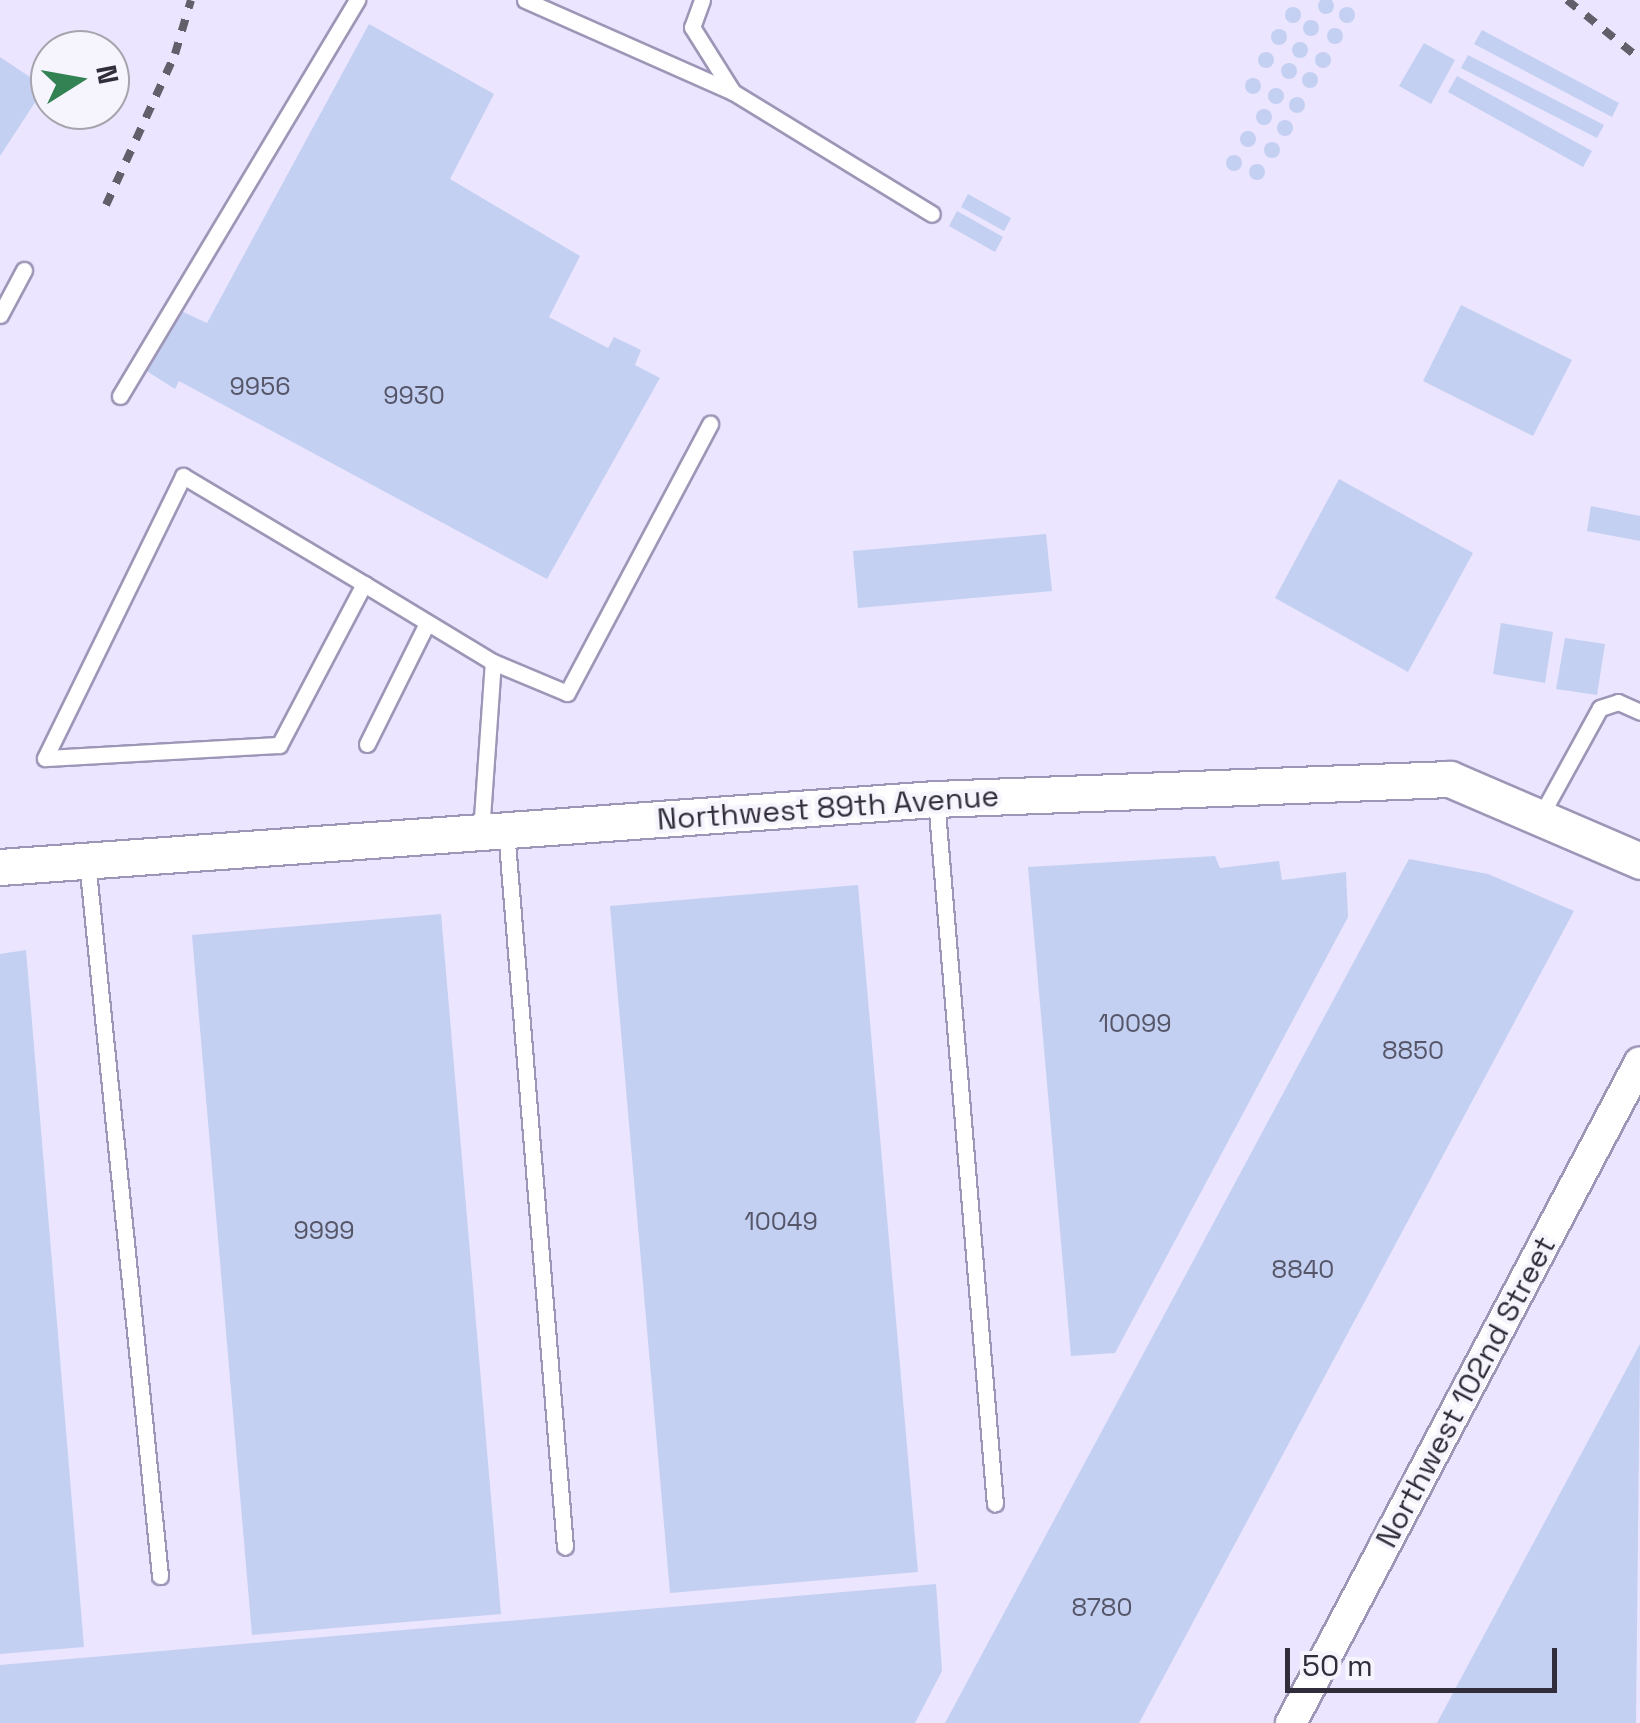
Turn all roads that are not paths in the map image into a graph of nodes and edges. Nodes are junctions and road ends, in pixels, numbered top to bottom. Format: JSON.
{"nodes":[{"id":1,"x":356,"y":0,"type":"edge"},
{"id":2,"x":525,"y":0,"type":"edge"},
{"id":3,"x":702,"y":0,"type":"edge"},
{"id":4,"x":733,"y":92,"type":"junction"},
{"id":5,"x":932,"y":214,"type":"dead end"},
{"id":6,"x":24,"y":270,"type":"dead end"},
{"id":7,"x":0,"y":315,"type":"edge"},
{"id":8,"x":120,"y":396,"type":"dead end"},
{"id":9,"x":710,"y":424,"type":"dead end"},
{"id":10,"x":364,"y":584,"type":"junction"},
{"id":11,"x":427,"y":623,"type":"junction"},
{"id":12,"x":493,"y":662,"type":"junction"},
{"id":13,"x":1640,"y":712,"type":"edge"},
{"id":14,"x":367,"y":744,"type":"dead end"},
{"id":15,"x":936,"y":798,"type":"junction"},
{"id":16,"x":1540,"y":818,"type":"junction"},
{"id":17,"x":494,"y":831,"type":"junction"},
{"id":18,"x":1640,"y":860,"type":"edge"},
{"id":19,"x":87,"y":861,"type":"junction"},
{"id":20,"x":0,"y":868,"type":"edge"},
{"id":21,"x":1640,"y":1062,"type":"edge"},
{"id":22,"x":995,"y":1504,"type":"dead end"},
{"id":23,"x":565,"y":1548,"type":"dead end"},
{"id":24,"x":160,"y":1576,"type":"dead end"},
{"id":25,"x":1291,"y":1723,"type":"edge"}],
"edges":[{"from":1,"to":8,"type":"lane"},
{"from":2,"to":4,"type":"lane"},
{"from":3,"to":4,"type":"lane"},
{"from":4,"to":5,"type":"lane"},
{"from":6,"to":7,"type":"lane"},
{"from":9,"to":12,"type":"lane"},
{"from":10,"to":10,"type":"lane"},
{"from":10,"to":11,"type":"lane"},
{"from":11,"to":12,"type":"lane"},
{"from":11,"to":14,"type":"lane"},
{"from":12,"to":17,"type":"lane"},
{"from":13,"to":16,"type":"lane"},
{"from":15,"to":16,"type":"street","name":"Northwest 89th Avenue"},
{"from":15,"to":17,"type":"street","name":"Northwest 89th Avenue"},
{"from":15,"to":22,"type":"lane"},
{"from":16,"to":18,"type":"street","name":"Northwest 89th Avenue"},
{"from":17,"to":19,"type":"street","name":"Northwest 89th Avenue"},
{"from":17,"to":23,"type":"lane"},
{"from":19,"to":20,"type":"street","name":"Northwest 89th Avenue"},
{"from":19,"to":24,"type":"lane"},
{"from":21,"to":25,"type":"street","name":"Northwest 102nd Street"}]}
